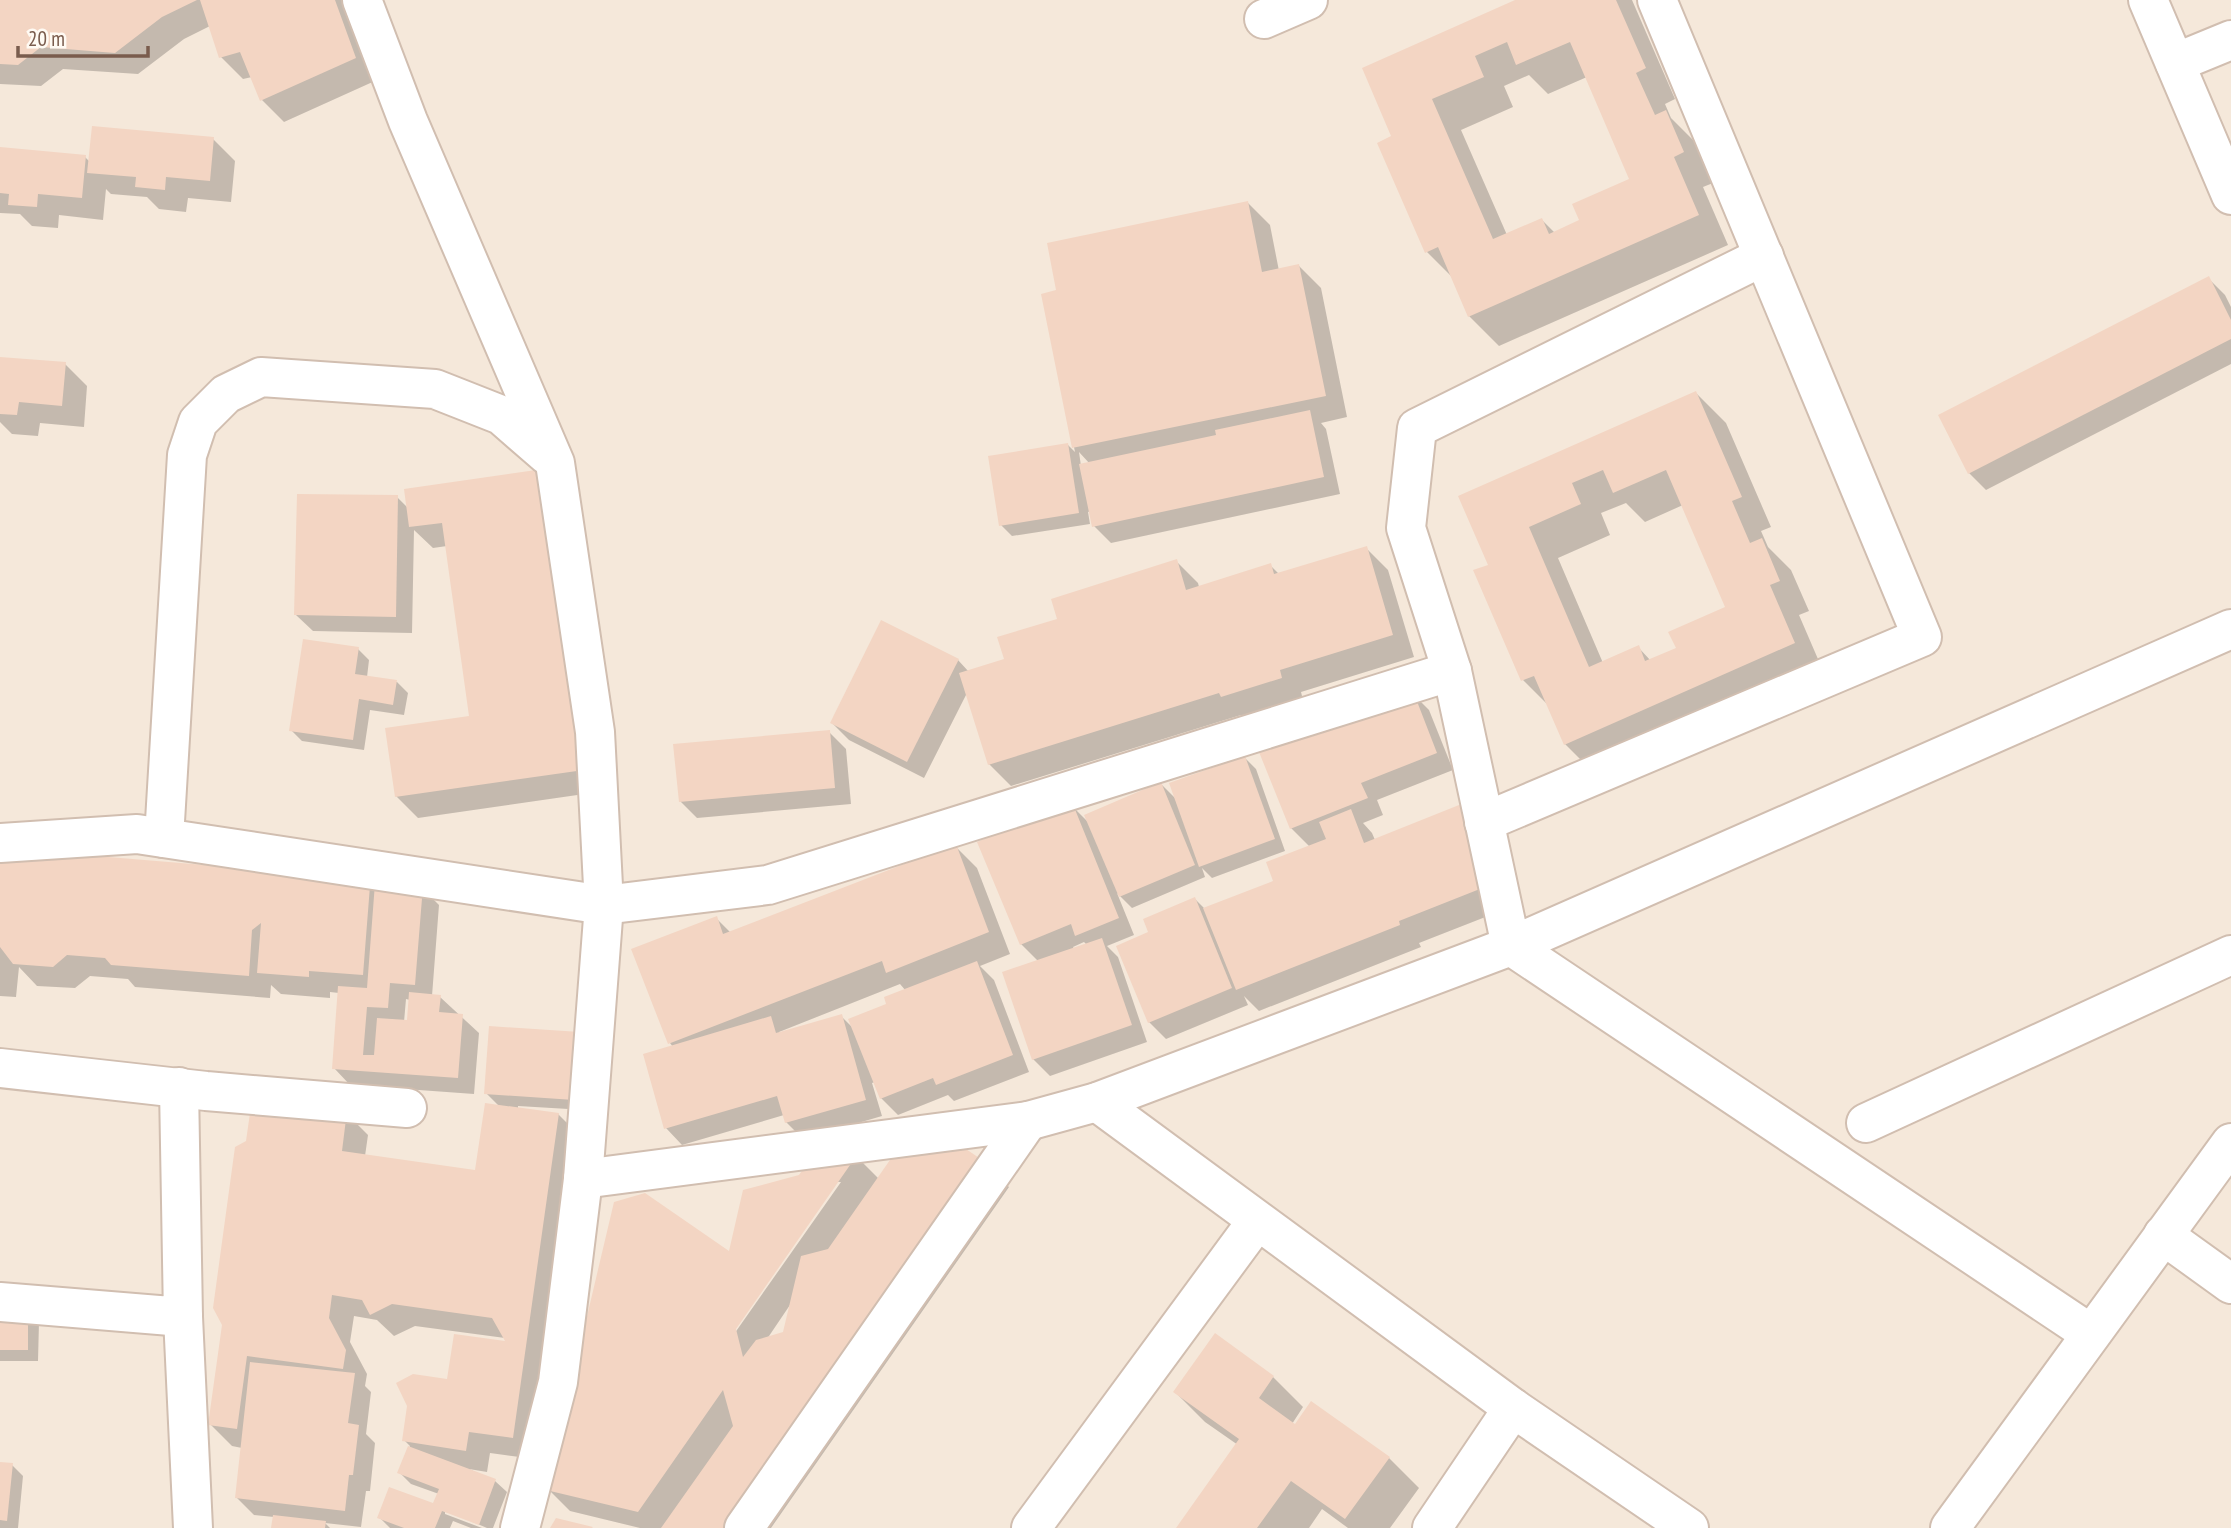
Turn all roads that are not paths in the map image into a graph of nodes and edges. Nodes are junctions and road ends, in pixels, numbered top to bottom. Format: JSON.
{"nodes":[{"id":1,"x":362,"y":0,"type":"edge"},
{"id":2,"x":1308,"y":0,"type":"edge"},
{"id":3,"x":1657,"y":0,"type":"edge"},
{"id":4,"x":2148,"y":0,"type":"edge"},
{"id":5,"x":1264,"y":19,"type":"dead end"},
{"id":6,"x":2231,"y":40,"type":"edge"},
{"id":7,"x":2175,"y":63,"type":"junction"},
{"id":8,"x":2231,"y":195,"type":"edge"},
{"id":9,"x":1764,"y":256,"type":"junction"},
{"id":10,"x":555,"y":463,"type":"junction"},
{"id":11,"x":2231,"y":629,"type":"edge"},
{"id":12,"x":1452,"y":671,"type":"junction"},
{"id":13,"x":1485,"y":821,"type":"junction"},
{"id":14,"x":164,"y":838,"type":"junction"},
{"id":15,"x":0,"y":843,"type":"edge"},
{"id":16,"x":604,"y":905,"type":"junction"},
{"id":17,"x":1511,"y":946,"type":"junction"},
{"id":18,"x":2231,"y":954,"type":"edge"},
{"id":19,"x":0,"y":1068,"type":"edge"},
{"id":20,"x":179,"y":1087,"type":"junction"},
{"id":21,"x":1097,"y":1102,"type":"junction"},
{"id":22,"x":407,"y":1108,"type":"dead end"},
{"id":23,"x":1028,"y":1121,"type":"junction"},
{"id":24,"x":1866,"y":1123,"type":"dead end"},
{"id":25,"x":2231,"y":1143,"type":"edge"},
{"id":26,"x":583,"y":1179,"type":"junction"},
{"id":27,"x":1256,"y":1221,"type":"junction"},
{"id":28,"x":2163,"y":1235,"type":"junction"},
{"id":29,"x":2231,"y":1284,"type":"edge"},
{"id":30,"x":0,"y":1302,"type":"edge"},
{"id":31,"x":183,"y":1318,"type":"junction"},
{"id":32,"x":2091,"y":1334,"type":"junction"},
{"id":33,"x":1513,"y":1408,"type":"junction"},
{"id":34,"x":193,"y":1528,"type":"edge"},
{"id":35,"x":520,"y":1528,"type":"edge"},
{"id":36,"x":744,"y":1528,"type":"edge"},
{"id":37,"x":1031,"y":1528,"type":"edge"},
{"id":38,"x":1432,"y":1528,"type":"edge"},
{"id":39,"x":1689,"y":1528,"type":"edge"},
{"id":40,"x":1950,"y":1528,"type":"edge"}],
"edges":[{"from":1,"to":10,"type":"street"},
{"from":2,"to":5,"type":"street"},
{"from":3,"to":9,"type":"street"},
{"from":4,"to":7,"type":"street"},
{"from":6,"to":7,"type":"street"},
{"from":7,"to":8,"type":"street"},
{"from":9,"to":12,"type":"street"},
{"from":9,"to":13,"type":"street"},
{"from":10,"to":14,"type":"street"},
{"from":10,"to":16,"type":"street"},
{"from":11,"to":17,"type":"street"},
{"from":12,"to":13,"type":"street"},
{"from":12,"to":16,"type":"street"},
{"from":13,"to":17,"type":"street"},
{"from":14,"to":15,"type":"street"},
{"from":14,"to":16,"type":"street"},
{"from":16,"to":26,"type":"street"},
{"from":17,"to":21,"type":"street"},
{"from":17,"to":32,"type":"street"},
{"from":18,"to":24,"type":"street"},
{"from":19,"to":20,"type":"street"},
{"from":20,"to":22,"type":"street"},
{"from":20,"to":31,"type":"street"},
{"from":21,"to":23,"type":"street"},
{"from":21,"to":27,"type":"street"},
{"from":23,"to":26,"type":"street"},
{"from":23,"to":36,"type":"street"},
{"from":25,"to":28,"type":"street"},
{"from":26,"to":35,"type":"street"},
{"from":27,"to":33,"type":"street"},
{"from":27,"to":37,"type":"street"},
{"from":28,"to":29,"type":"street"},
{"from":28,"to":32,"type":"street"},
{"from":30,"to":31,"type":"street"},
{"from":31,"to":34,"type":"street"},
{"from":32,"to":40,"type":"street"},
{"from":33,"to":38,"type":"street"},
{"from":33,"to":39,"type":"street"}]}
